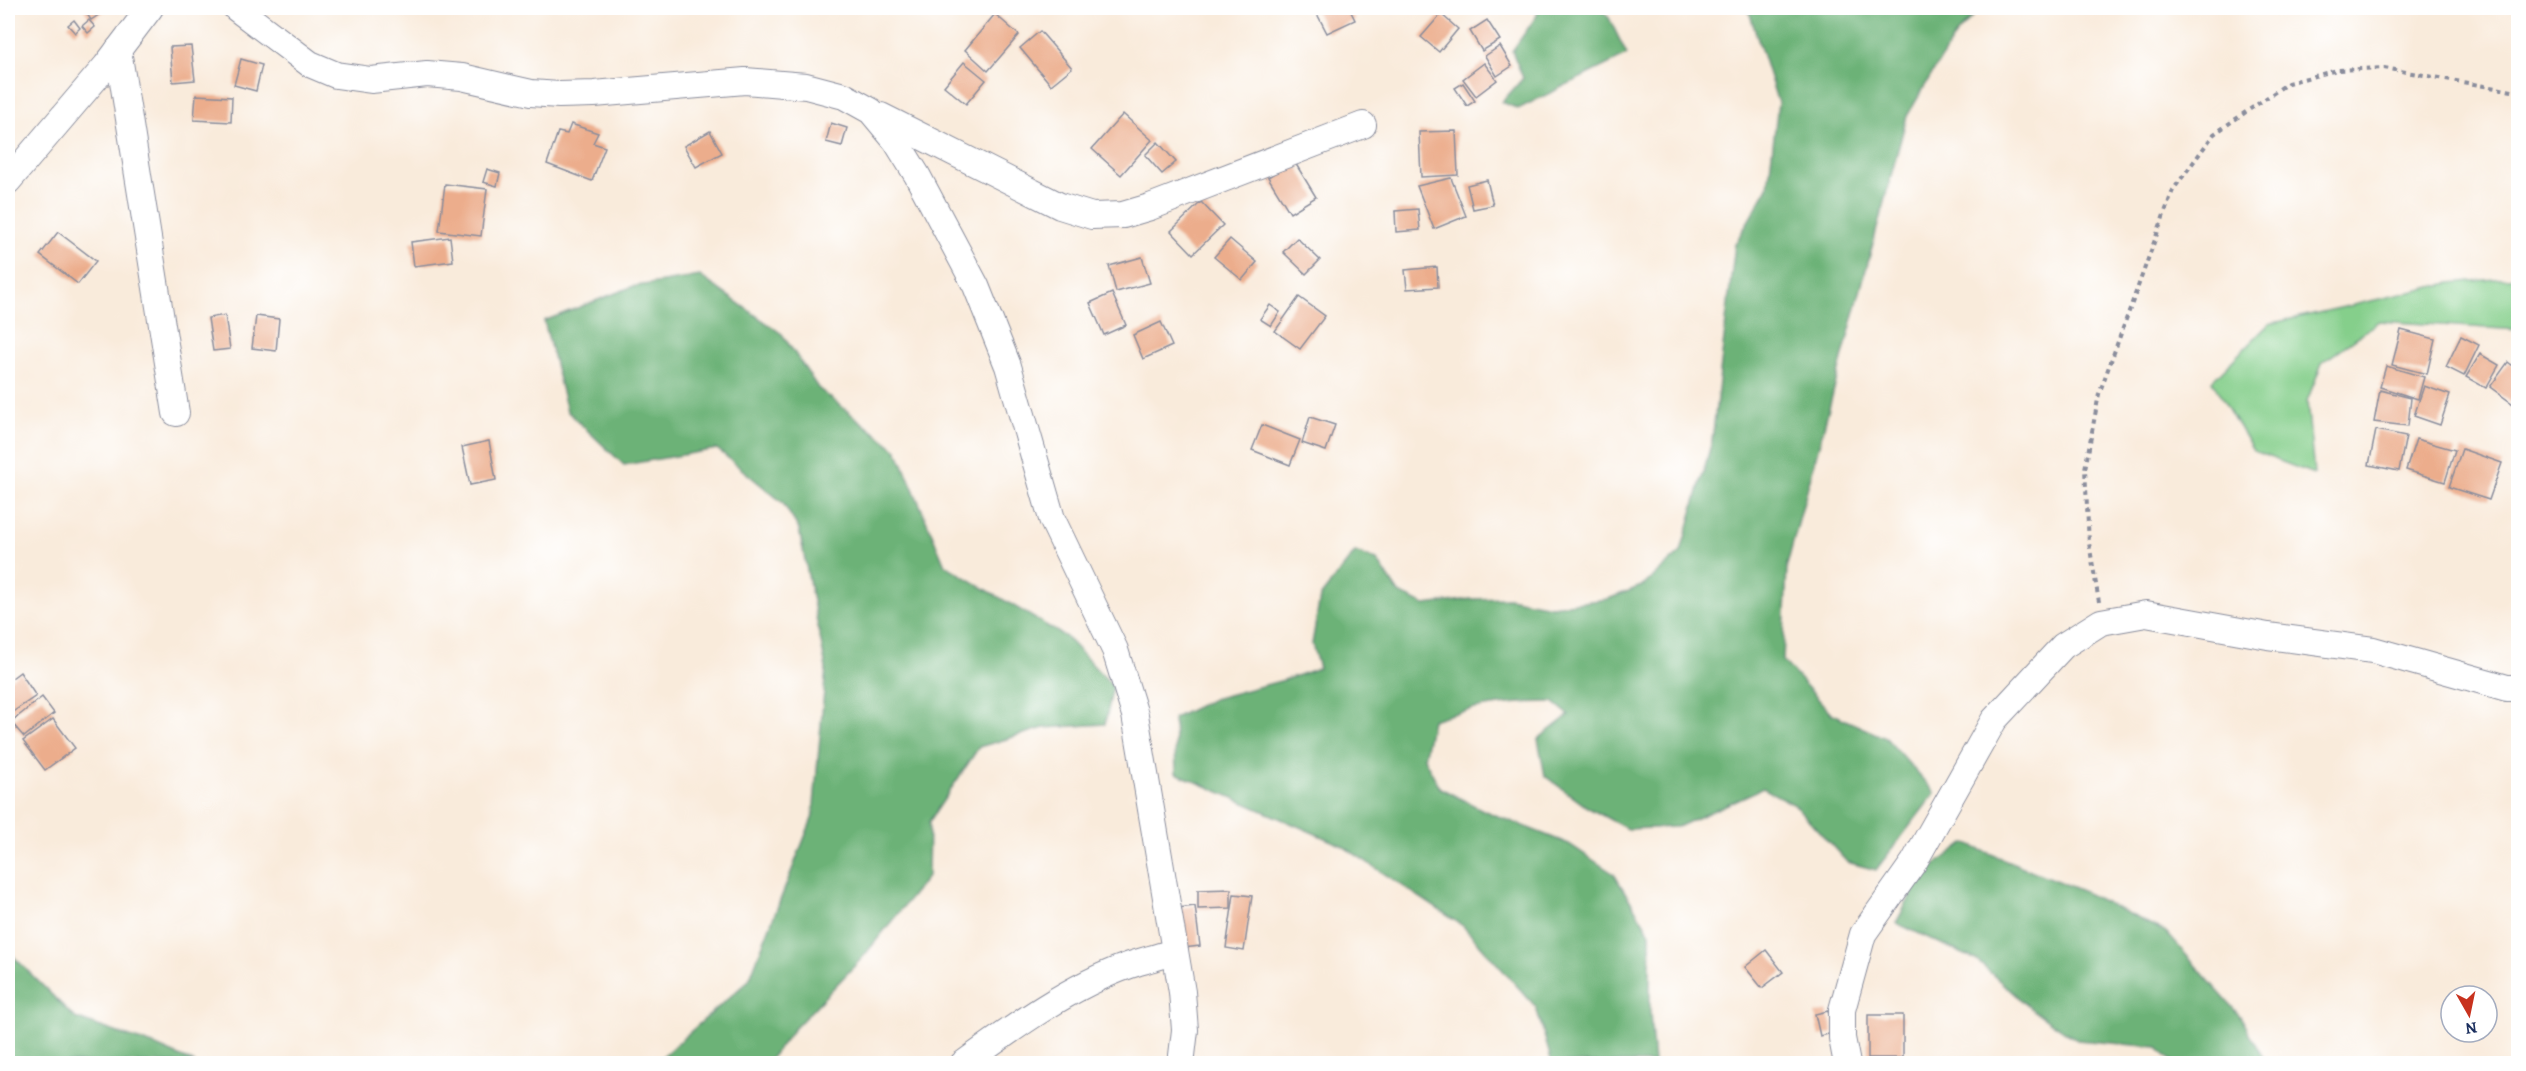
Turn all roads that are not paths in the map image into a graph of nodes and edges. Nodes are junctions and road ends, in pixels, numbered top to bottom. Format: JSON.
{"nodes":[{"id":1,"x":150,"y":8,"type":"edge"},
{"id":2,"x":236,"y":8,"type":"edge"},
{"id":3,"x":118,"y":50,"type":"junction"},
{"id":4,"x":871,"y":111,"type":"junction"},
{"id":5,"x":1363,"y":125,"type":"dead end"},
{"id":6,"x":8,"y":182,"type":"edge"},
{"id":7,"x":176,"y":413,"type":"dead end"},
{"id":8,"x":2518,"y":688,"type":"edge"},
{"id":9,"x":1175,"y":952,"type":"junction"},
{"id":10,"x":963,"y":1064,"type":"edge"},
{"id":11,"x":1181,"y":1064,"type":"edge"},
{"id":12,"x":1847,"y":1064,"type":"edge"}],
"edges":[{"from":1,"to":3,"type":"street"},
{"from":2,"to":4,"type":"street"},
{"from":3,"to":6,"type":"street"},
{"from":3,"to":7,"type":"street"},
{"from":4,"to":5,"type":"street"},
{"from":4,"to":9,"type":"street"},
{"from":8,"to":12,"type":"street"},
{"from":9,"to":10,"type":"street"},
{"from":9,"to":11,"type":"street"}]}
